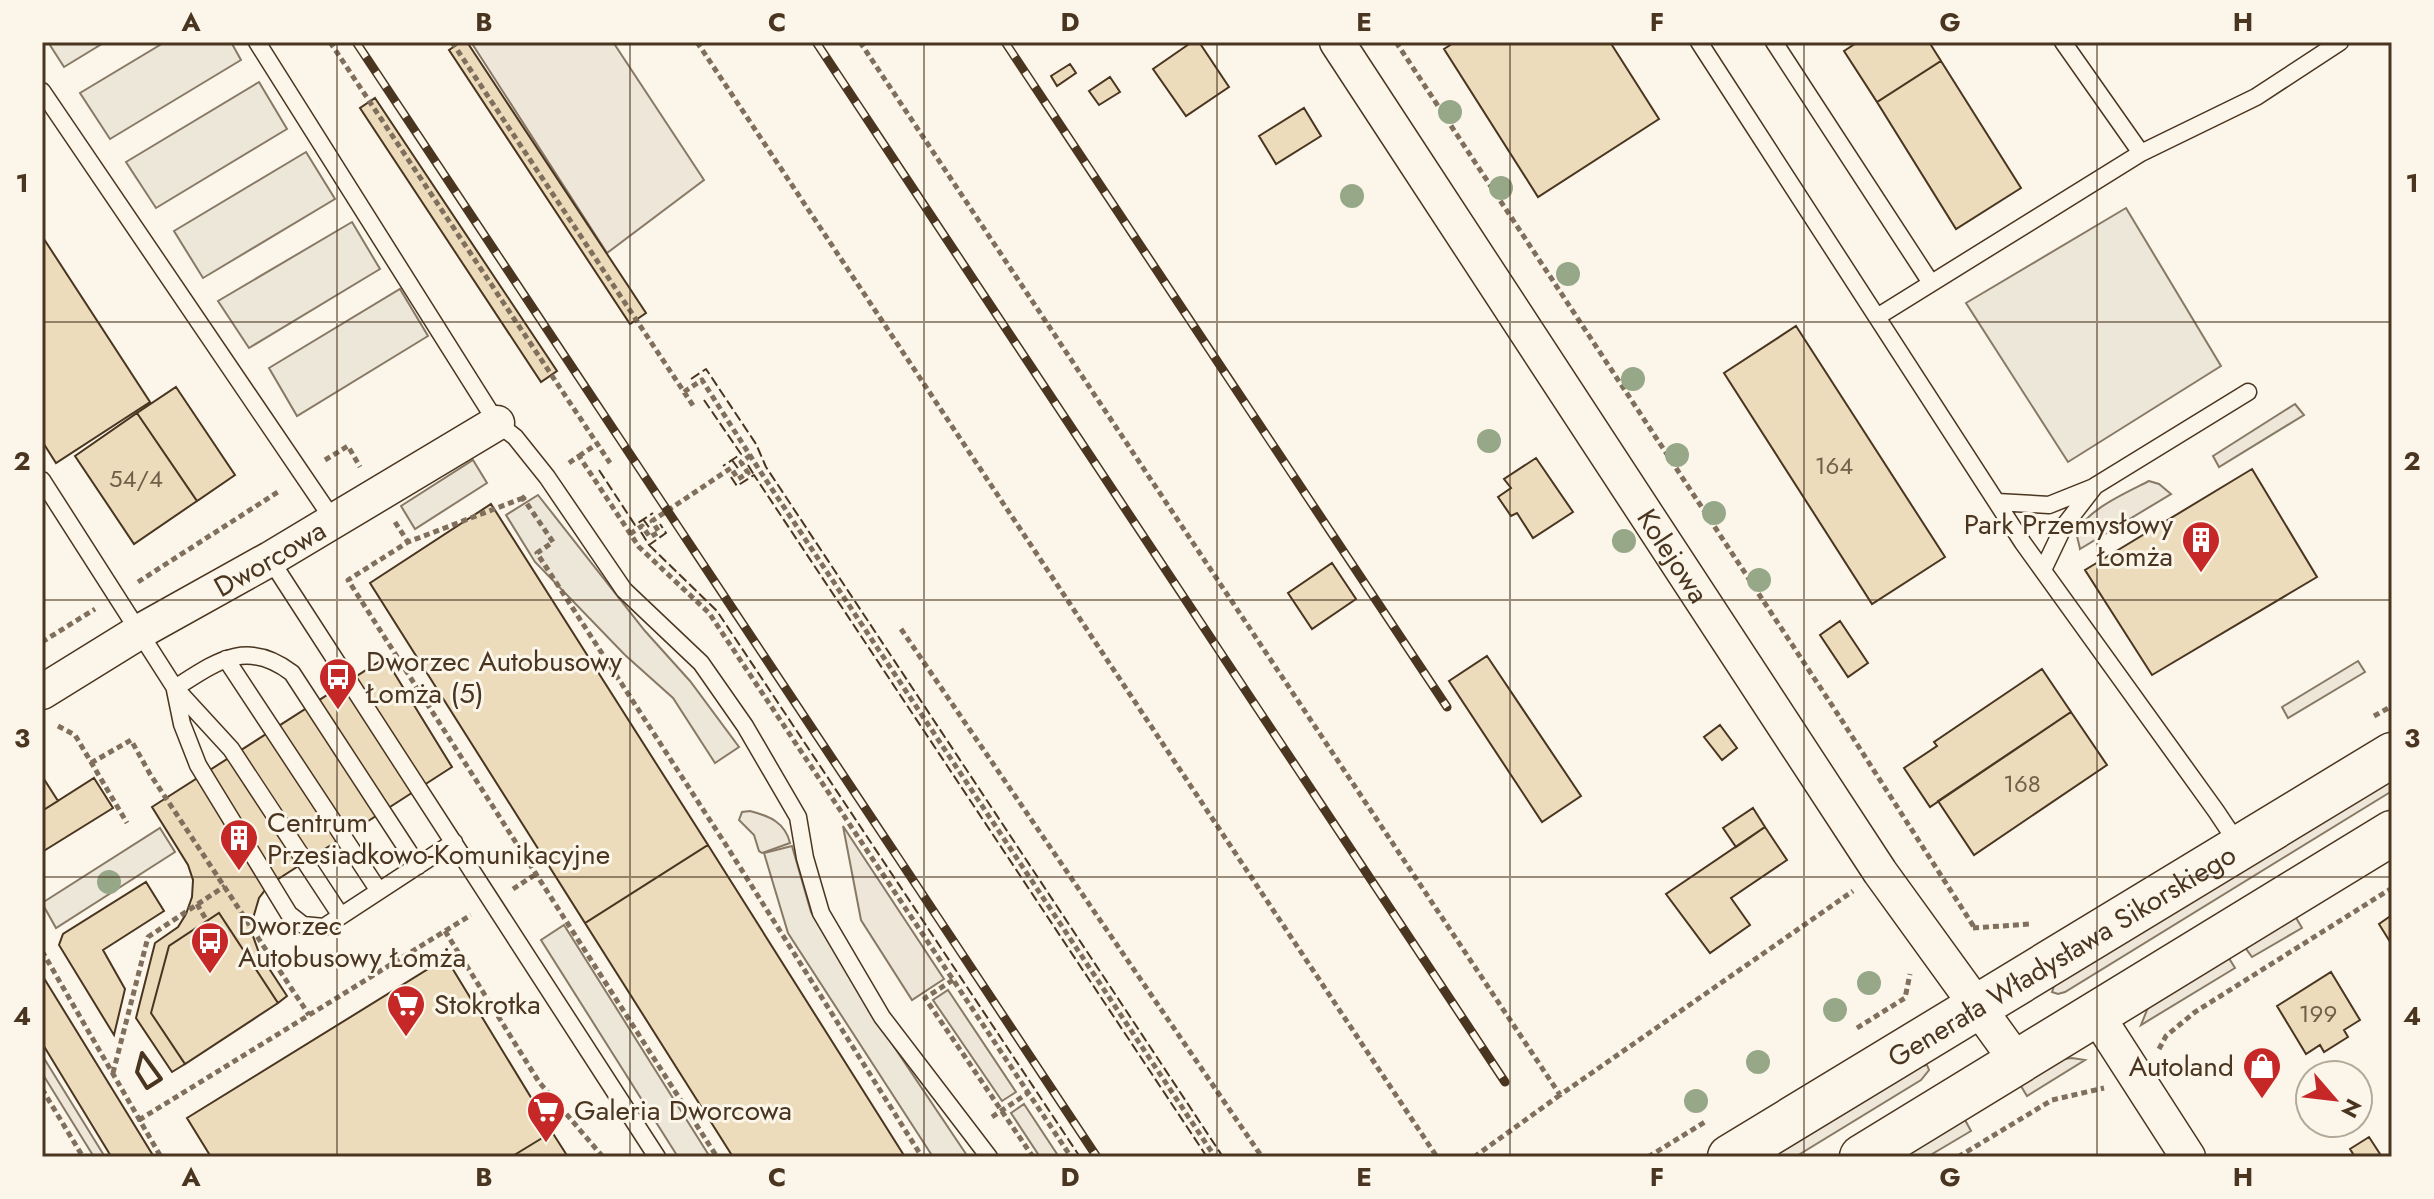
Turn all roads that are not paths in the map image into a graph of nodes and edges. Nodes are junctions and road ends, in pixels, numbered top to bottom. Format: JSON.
{"nodes":[{"id":1,"x":257,"y":42,"type":"edge"},
{"id":2,"x":1337,"y":42,"type":"edge"},
{"id":3,"x":1699,"y":42,"type":"edge"},
{"id":4,"x":1774,"y":42,"type":"edge"},
{"id":5,"x":2063,"y":42,"type":"edge"},
{"id":6,"x":2340,"y":42,"type":"edge"},
{"id":7,"x":42,"y":91,"type":"edge"},
{"id":8,"x":2141,"y":153,"type":"junction"},
{"id":9,"x":1931,"y":283,"type":"junction"},
{"id":10,"x":1877,"y":317,"type":"junction"},
{"id":11,"x":2248,"y":392,"type":"dead end"},
{"id":12,"x":497,"y":423,"type":"junction"},
{"id":13,"x":42,"y":480,"type":"edge"},
{"id":14,"x":2095,"y":486,"type":"junction"},
{"id":15,"x":1997,"y":502,"type":"junction"},
{"id":16,"x":334,"y":521,"type":"junction"},
{"id":17,"x":270,"y":559,"type":"junction"},
{"id":18,"x":2043,"y":570,"type":"junction"},
{"id":19,"x":139,"y":632,"type":"junction"},
{"id":20,"x":226,"y":659,"type":"junction"},
{"id":21,"x":175,"y":688,"type":"junction"},
{"id":22,"x":42,"y":692,"type":"edge"},
{"id":23,"x":2392,"y":755,"type":"edge"},
{"id":24,"x":2392,"y":833,"type":"edge"},
{"id":25,"x":454,"y":842,"type":"junction"},
{"id":26,"x":2240,"y":849,"type":"junction"},
{"id":27,"x":418,"y":866,"type":"junction"},
{"id":28,"x":379,"y":891,"type":"junction"},
{"id":29,"x":341,"y":916,"type":"junction"},
{"id":30,"x":1977,"y":1005,"type":"junction"},
{"id":31,"x":2096,"y":1014,"type":"junction"},
{"id":32,"x":2019,"y":1064,"type":"junction"},
{"id":33,"x":657,"y":1157,"type":"edge"},
{"id":34,"x":989,"y":1157,"type":"edge"},
{"id":35,"x":1730,"y":1157,"type":"edge"},
{"id":36,"x":1862,"y":1157,"type":"edge"},
{"id":37,"x":2188,"y":1157,"type":"edge"}],
"edges":[{"from":1,"to":12,"type":"lane"},
{"from":2,"to":30,"type":"street","name":"Kolejowa"},
{"from":3,"to":10,"type":"lane"},
{"from":4,"to":9,"type":"lane"},
{"from":5,"to":8,"type":"lane"},
{"from":6,"to":8,"type":"lane"},
{"from":7,"to":16,"type":"lane"},
{"from":8,"to":9,"type":"lane"},
{"from":9,"to":10,"type":"lane"},
{"from":10,"to":15,"type":"lane"},
{"from":11,"to":14,"type":"lane"},
{"from":12,"to":16,"type":"street","name":"Dworcowa"},
{"from":12,"to":34,"type":"lane"},
{"from":13,"to":19,"type":"lane"},
{"from":14,"to":15,"type":"lane"},
{"from":14,"to":18,"type":"lane"},
{"from":15,"to":18,"type":"lane"},
{"from":16,"to":17,"type":"street","name":"Dworcowa"},
{"from":17,"to":19,"type":"street","name":"Dworcowa"},
{"from":17,"to":25,"type":"lane"},
{"from":18,"to":26,"type":"lane"},
{"from":19,"to":21,"type":"lane"},
{"from":19,"to":22,"type":"street","name":"Dworcowa"},
{"from":20,"to":21,"type":"lane"},
{"from":20,"to":27,"type":"lane"},
{"from":20,"to":28,"type":"lane"},
{"from":21,"to":29,"type":"lane"},
{"from":21,"to":29,"type":"lane"},
{"from":23,"to":26,"type":"main road","name":"Generała Władysława Sikorskiego"},
{"from":24,"to":31,"type":"main road"},
{"from":25,"to":27,"type":"lane"},
{"from":25,"to":33,"type":"lane"},
{"from":26,"to":30,"type":"main road","name":"Generała Władysława Sikorskiego"},
{"from":27,"to":28,"type":"lane"},
{"from":28,"to":29,"type":"lane"},
{"from":30,"to":32,"type":"street","name":"Kolejowa"},
{"from":30,"to":35,"type":"main road","name":"Generała Władysława Sikorskiego"},
{"from":31,"to":32,"type":"main road"},
{"from":31,"to":37,"type":"street"},
{"from":32,"to":36,"type":"main road"}]}
